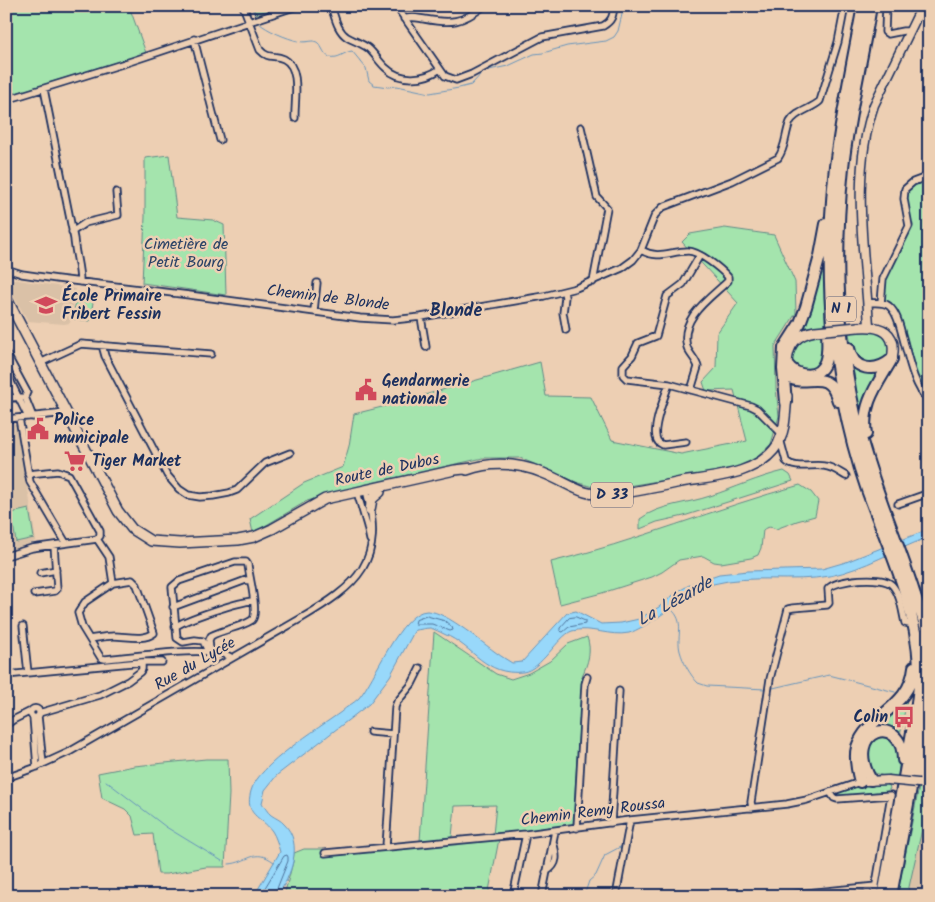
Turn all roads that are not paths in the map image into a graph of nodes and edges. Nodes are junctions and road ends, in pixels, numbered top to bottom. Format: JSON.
{"nodes":[{"id":1,"x":243,"y":6,"type":"edge"},
{"id":2,"x":271,"y":6,"type":"edge"},
{"id":3,"x":296,"y":6,"type":"edge"},
{"id":4,"x":331,"y":6,"type":"edge"},
{"id":5,"x":396,"y":6,"type":"edge"},
{"id":6,"x":484,"y":6,"type":"edge"},
{"id":7,"x":614,"y":6,"type":"edge"},
{"id":8,"x":845,"y":6,"type":"edge"},
{"id":9,"x":863,"y":6,"type":"edge"},
{"id":10,"x":871,"y":6,"type":"edge"},
{"id":11,"x":886,"y":6,"type":"edge"},
{"id":12,"x":922,"y":6,"type":"edge"},
{"id":13,"x":272,"y":14,"type":"junction"},
{"id":14,"x":404,"y":19,"type":"junction"},
{"id":15,"x":249,"y":22,"type":"junction"},
{"id":16,"x":909,"y":32,"type":"junction"},
{"id":17,"x":194,"y":39,"type":"junction"},
{"id":18,"x":440,"y":69,"type":"junction"},
{"id":19,"x":44,"y":89,"type":"junction"},
{"id":20,"x":6,"y":100,"type":"edge"},
{"id":21,"x":295,"y":118,"type":"dead end"},
{"id":22,"x":581,"y":127,"type":"dead end"},
{"id":23,"x":220,"y":140,"type":"dead end"},
{"id":24,"x":929,"y":176,"type":"edge"},
{"id":25,"x":116,"y":192,"type":"dead end"},
{"id":26,"x":833,"y":194,"type":"junction"},
{"id":27,"x":72,"y":232,"type":"junction"},
{"id":28,"x":641,"y":250,"type":"junction"},
{"id":29,"x":700,"y":255,"type":"junction"},
{"id":30,"x":6,"y":269,"type":"edge"},
{"id":31,"x":830,"y":269,"type":"junction"},
{"id":32,"x":6,"y":274,"type":"edge"},
{"id":33,"x":22,"y":274,"type":"junction"},
{"id":34,"x":839,"y":276,"type":"junction"},
{"id":35,"x":80,"y":282,"type":"junction"},
{"id":36,"x":593,"y":282,"type":"junction"},
{"id":37,"x":317,"y":283,"type":"dead end"},
{"id":38,"x":564,"y":292,"type":"junction"},
{"id":39,"x":6,"y":297,"type":"edge"},
{"id":40,"x":867,"y":303,"type":"junction"},
{"id":41,"x":881,"y":303,"type":"junction"},
{"id":42,"x":314,"y":312,"type":"junction"},
{"id":43,"x":421,"y":317,"type":"junction"},
{"id":44,"x":869,"y":326,"type":"junction"},
{"id":45,"x":566,"y":330,"type":"dead end"},
{"id":46,"x":102,"y":345,"type":"junction"},
{"id":47,"x":426,"y":347,"type":"dead end"},
{"id":48,"x":6,"y":353,"type":"edge"},
{"id":49,"x":211,"y":354,"type":"dead end"},
{"id":50,"x":892,"y":359,"type":"junction"},
{"id":51,"x":40,"y":363,"type":"junction"},
{"id":52,"x":787,"y":364,"type":"junction"},
{"id":53,"x":6,"y":372,"type":"edge"},
{"id":54,"x":787,"y":376,"type":"junction"},
{"id":55,"x":798,"y":380,"type":"junction"},
{"id":56,"x":669,"y":384,"type":"junction"},
{"id":57,"x":691,"y":390,"type":"junction"},
{"id":58,"x":22,"y":397,"type":"junction"},
{"id":59,"x":6,"y":398,"type":"edge"},
{"id":60,"x":787,"y":398,"type":"junction"},
{"id":61,"x":929,"y":402,"type":"edge"},
{"id":62,"x":67,"y":413,"type":"junction"},
{"id":63,"x":31,"y":417,"type":"junction"},
{"id":64,"x":19,"y":418,"type":"junction"},
{"id":65,"x":6,"y":419,"type":"edge"},
{"id":66,"x":781,"y":436,"type":"junction"},
{"id":67,"x":686,"y":442,"type":"dead end"},
{"id":68,"x":290,"y":454,"type":"dead end"},
{"id":69,"x":472,"y":468,"type":"junction"},
{"id":70,"x":28,"y":474,"type":"junction"},
{"id":71,"x":846,"y":476,"type":"dead end"},
{"id":72,"x":866,"y":488,"type":"junction"},
{"id":73,"x":380,"y":492,"type":"junction"},
{"id":74,"x":362,"y":493,"type":"junction"},
{"id":75,"x":929,"y":493,"type":"edge"},
{"id":76,"x":898,"y":504,"type":"dead end"},
{"id":77,"x":882,"y":505,"type":"junction"},
{"id":78,"x":370,"y":510,"type":"junction"},
{"id":79,"x":887,"y":530,"type":"junction"},
{"id":80,"x":97,"y":539,"type":"junction"},
{"id":81,"x":66,"y":543,"type":"junction"},
{"id":82,"x":54,"y":545,"type":"junction"},
{"id":83,"x":370,"y":545,"type":"junction"},
{"id":84,"x":6,"y":556,"type":"edge"},
{"id":85,"x":56,"y":570,"type":"junction"},
{"id":86,"x":40,"y":573,"type":"dead end"},
{"id":87,"x":250,"y":581,"type":"junction"},
{"id":88,"x":113,"y":583,"type":"junction"},
{"id":89,"x":34,"y":594,"type":"dead end"},
{"id":90,"x":254,"y":601,"type":"junction"},
{"id":91,"x":173,"y":607,"type":"junction"},
{"id":92,"x":917,"y":614,"type":"junction"},
{"id":93,"x":913,"y":625,"type":"junction"},
{"id":94,"x":23,"y":626,"type":"dead end"},
{"id":95,"x":175,"y":628,"type":"junction"},
{"id":96,"x":90,"y":639,"type":"junction"},
{"id":97,"x":929,"y":639,"type":"edge"},
{"id":98,"x":209,"y":651,"type":"junction"},
{"id":99,"x":232,"y":658,"type":"junction"},
{"id":100,"x":142,"y":662,"type":"junction"},
{"id":101,"x":162,"y":662,"type":"dead end"},
{"id":102,"x":420,"y":668,"type":"dead end"},
{"id":103,"x":28,"y":673,"type":"junction"},
{"id":104,"x":6,"y":675,"type":"edge"},
{"id":105,"x":587,"y":677,"type":"dead end"},
{"id":106,"x":619,"y":691,"type":"dead end"},
{"id":107,"x":37,"y":714,"type":"junction"},
{"id":108,"x":6,"y":725,"type":"edge"},
{"id":109,"x":370,"y":732,"type":"dead end"},
{"id":110,"x":393,"y":734,"type":"junction"},
{"id":111,"x":929,"y":761,"type":"edge"},
{"id":112,"x":40,"y":766,"type":"junction"},
{"id":113,"x":6,"y":778,"type":"edge"},
{"id":114,"x":871,"y":780,"type":"junction"},
{"id":115,"x":860,"y":782,"type":"junction"},
{"id":116,"x":928,"y":784,"type":"edge"},
{"id":117,"x":830,"y":792,"type":"junction"},
{"id":118,"x":752,"y":808,"type":"junction"},
{"id":119,"x":630,"y":820,"type":"junction"},
{"id":120,"x":611,"y":823,"type":"junction"},
{"id":121,"x":577,"y":828,"type":"junction"},
{"id":122,"x":555,"y":831,"type":"junction"},
{"id":123,"x":899,"y":833,"type":"junction"},
{"id":124,"x":526,"y":834,"type":"junction"},
{"id":125,"x":386,"y":847,"type":"junction"},
{"id":126,"x":326,"y":853,"type":"dead end"},
{"id":127,"x":876,"y":886,"type":"junction"},
{"id":128,"x":512,"y":896,"type":"edge"},
{"id":129,"x":542,"y":896,"type":"edge"},
{"id":130,"x":616,"y":896,"type":"edge"},
{"id":131,"x":777,"y":896,"type":"edge"},
{"id":132,"x":874,"y":896,"type":"edge"},
{"id":133,"x":883,"y":896,"type":"edge"},
{"id":134,"x":891,"y":896,"type":"edge"}],
"edges":[{"from":1,"to":15,"type":"street"},
{"from":2,"to":13,"type":"street"},
{"from":3,"to":13,"type":"street"},
{"from":4,"to":18,"type":"street"},
{"from":5,"to":14,"type":"street"},
{"from":6,"to":14,"type":"street"},
{"from":7,"to":18,"type":"street"},
{"from":8,"to":28,"type":"street","name":"Chemin de Blonde"},
{"from":9,"to":26,"type":"highway","number":"N 1"},
{"from":10,"to":34,"type":"highway","number":"N 1"},
{"from":11,"to":16,"type":"street"},
{"from":12,"to":16,"type":"street"},
{"from":13,"to":15,"type":"street"},
{"from":14,"to":18,"type":"street"},
{"from":15,"to":17,"type":"street"},
{"from":15,"to":21,"type":"street"},
{"from":16,"to":40,"type":"street"},
{"from":17,"to":19,"type":"street"},
{"from":17,"to":23,"type":"street"},
{"from":19,"to":20,"type":"street"},
{"from":19,"to":27,"type":"street"},
{"from":22,"to":36,"type":"street"},
{"from":24,"to":41,"type":"street"},
{"from":25,"to":27,"type":"street"},
{"from":26,"to":31,"type":"highway","number":"N 1"},
{"from":26,"to":60,"type":"highway"},
{"from":27,"to":35,"type":"street"},
{"from":28,"to":29,"type":"street"},
{"from":28,"to":36,"type":"street","name":"Chemin de Blonde"},
{"from":29,"to":56,"type":"street"},
{"from":29,"to":57,"type":"street"},
{"from":30,"to":33,"type":"street"},
{"from":31,"to":52,"type":"highway"},
{"from":31,"to":72,"type":"highway","number":"N 1"},
{"from":32,"to":33,"type":"street"},
{"from":33,"to":35,"type":"street","name":"Chemin de Blonde"},
{"from":34,"to":50,"type":"highway"},
{"from":34,"to":77,"type":"highway","number":"N 1"},
{"from":35,"to":42,"type":"street","name":"Chemin de Blonde"},
{"from":36,"to":38,"type":"street","name":"Chemin de Blonde"},
{"from":37,"to":42,"type":"street"},
{"from":38,"to":43,"type":"street","name":"Chemin de Blonde"},
{"from":38,"to":45,"type":"street"},
{"from":39,"to":51,"type":"main road","name":"Route de Dubos","number":"D 33"},
{"from":40,"to":41,"type":"street"},
{"from":40,"to":44,"type":"street"},
{"from":41,"to":61,"type":"street"},
{"from":42,"to":43,"type":"street","name":"Chemin de Blonde"},
{"from":43,"to":47,"type":"street"},
{"from":44,"to":50,"type":"main road"},
{"from":44,"to":52,"type":"main road","bridge":true},
{"from":46,"to":49,"type":"street"},
{"from":46,"to":51,"type":"street"},
{"from":46,"to":68,"type":"street"},
{"from":48,"to":58,"type":"street"},
{"from":50,"to":77,"type":"highway"},
{"from":51,"to":62,"type":"main road","name":"Route de Dubos","number":"D 33"},
{"from":52,"to":54,"type":"main road"},
{"from":53,"to":58,"type":"street"},
{"from":54,"to":55,"type":"highway"},
{"from":54,"to":60,"type":"main road"},
{"from":55,"to":60,"type":"highway"},
{"from":55,"to":72,"type":"highway"},
{"from":56,"to":57,"type":"street"},
{"from":56,"to":67,"type":"street"},
{"from":57,"to":66,"type":"street"},
{"from":58,"to":59,"type":"street"},
{"from":58,"to":63,"type":"street"},
{"from":60,"to":66,"type":"main road"},
{"from":62,"to":63,"type":"street"},
{"from":62,"to":74,"type":"main road","name":"Route de Dubos","number":"D 33"},
{"from":63,"to":64,"type":"street"},
{"from":64,"to":65,"type":"street"},
{"from":64,"to":70,"type":"street"},
{"from":66,"to":69,"type":"main road","name":"Route de Dubos","number":"D 33"},
{"from":66,"to":71,"type":"street"},
{"from":69,"to":73,"type":"main road","name":"Route de Dubos","number":"D 33"},
{"from":69,"to":74,"type":"main road","name":"Route de Dubos","number":"D 33"},
{"from":70,"to":80,"type":"street"},
{"from":70,"to":81,"type":"street"},
{"from":72,"to":79,"type":"highway","number":"N 1"},
{"from":73,"to":74,"type":"main road","name":"Route de Dubos","number":"D 33"},
{"from":73,"to":78,"type":"main road"},
{"from":74,"to":78,"type":"street","name":"Rue du Lycée"},
{"from":74,"to":83,"type":"street","name":"Rue du Lycée"},
{"from":75,"to":76,"type":"street"},
{"from":77,"to":79,"type":"highway","number":"N 1"},
{"from":78,"to":83,"type":"street","name":"Rue du Lycée"},
{"from":79,"to":92,"type":"highway","number":"N 1"},
{"from":80,"to":81,"type":"street"},
{"from":80,"to":88,"type":"street"},
{"from":81,"to":82,"type":"street"},
{"from":82,"to":84,"type":"street"},
{"from":82,"to":85,"type":"street"},
{"from":83,"to":99,"type":"street","name":"Rue du Lycée"},
{"from":85,"to":86,"type":"street"},
{"from":85,"to":89,"type":"street"},
{"from":87,"to":90,"type":"street"},
{"from":87,"to":91,"type":"street"},
{"from":87,"to":91,"type":"street"},
{"from":88,"to":96,"type":"street"},
{"from":88,"to":96,"type":"street"},
{"from":90,"to":95,"type":"street"},
{"from":90,"to":98,"type":"street"},
{"from":91,"to":95,"type":"street"},
{"from":92,"to":93,"type":"highway"},
{"from":92,"to":97,"type":"highway"},
{"from":92,"to":123,"type":"highway","number":"N 1"},
{"from":93,"to":115,"type":"highway"},
{"from":93,"to":118,"type":"street"},
{"from":94,"to":103,"type":"street"},
{"from":95,"to":98,"type":"street"},
{"from":96,"to":98,"type":"street"},
{"from":98,"to":99,"type":"street"},
{"from":99,"to":112,"type":"street","name":"Rue du Lycée"},
{"from":100,"to":101,"type":"street"},
{"from":100,"to":103,"type":"street"},
{"from":100,"to":107,"type":"street"},
{"from":102,"to":110,"type":"street"},
{"from":103,"to":104,"type":"street"},
{"from":105,"to":121,"type":"street"},
{"from":106,"to":120,"type":"street"},
{"from":107,"to":108,"type":"street"},
{"from":107,"to":112,"type":"street"},
{"from":109,"to":110,"type":"street"},
{"from":110,"to":125,"type":"street"},
{"from":111,"to":123,"type":"highway"},
{"from":112,"to":113,"type":"street","name":"Rue du Lycée"},
{"from":114,"to":115,"type":"street"},
{"from":114,"to":116,"type":"street","bridge":true},
{"from":114,"to":123,"type":"highway"},
{"from":115,"to":117,"type":"street","name":"Chemin Remy Roussa"},
{"from":117,"to":118,"type":"street","name":"Chemin Remy Roussa"},
{"from":117,"to":127,"type":"street"},
{"from":118,"to":119,"type":"street","name":"Chemin Remy Roussa"},
{"from":119,"to":120,"type":"street","name":"Chemin Remy Roussa"},
{"from":119,"to":130,"type":"street"},
{"from":120,"to":121,"type":"street","name":"Chemin Remy Roussa"},
{"from":121,"to":122,"type":"street","name":"Chemin Remy Roussa"},
{"from":122,"to":124,"type":"street","name":"Chemin Remy Roussa"},
{"from":122,"to":129,"type":"street"},
{"from":123,"to":133,"type":"highway","number":"N 1"},
{"from":123,"to":134,"type":"highway","number":"N 1"},
{"from":124,"to":125,"type":"street","name":"Chemin Remy Roussa"},
{"from":124,"to":128,"type":"street"},
{"from":125,"to":126,"type":"street","name":"Chemin Remy Roussa"},
{"from":127,"to":131,"type":"street"},
{"from":127,"to":132,"type":"street"}]}
